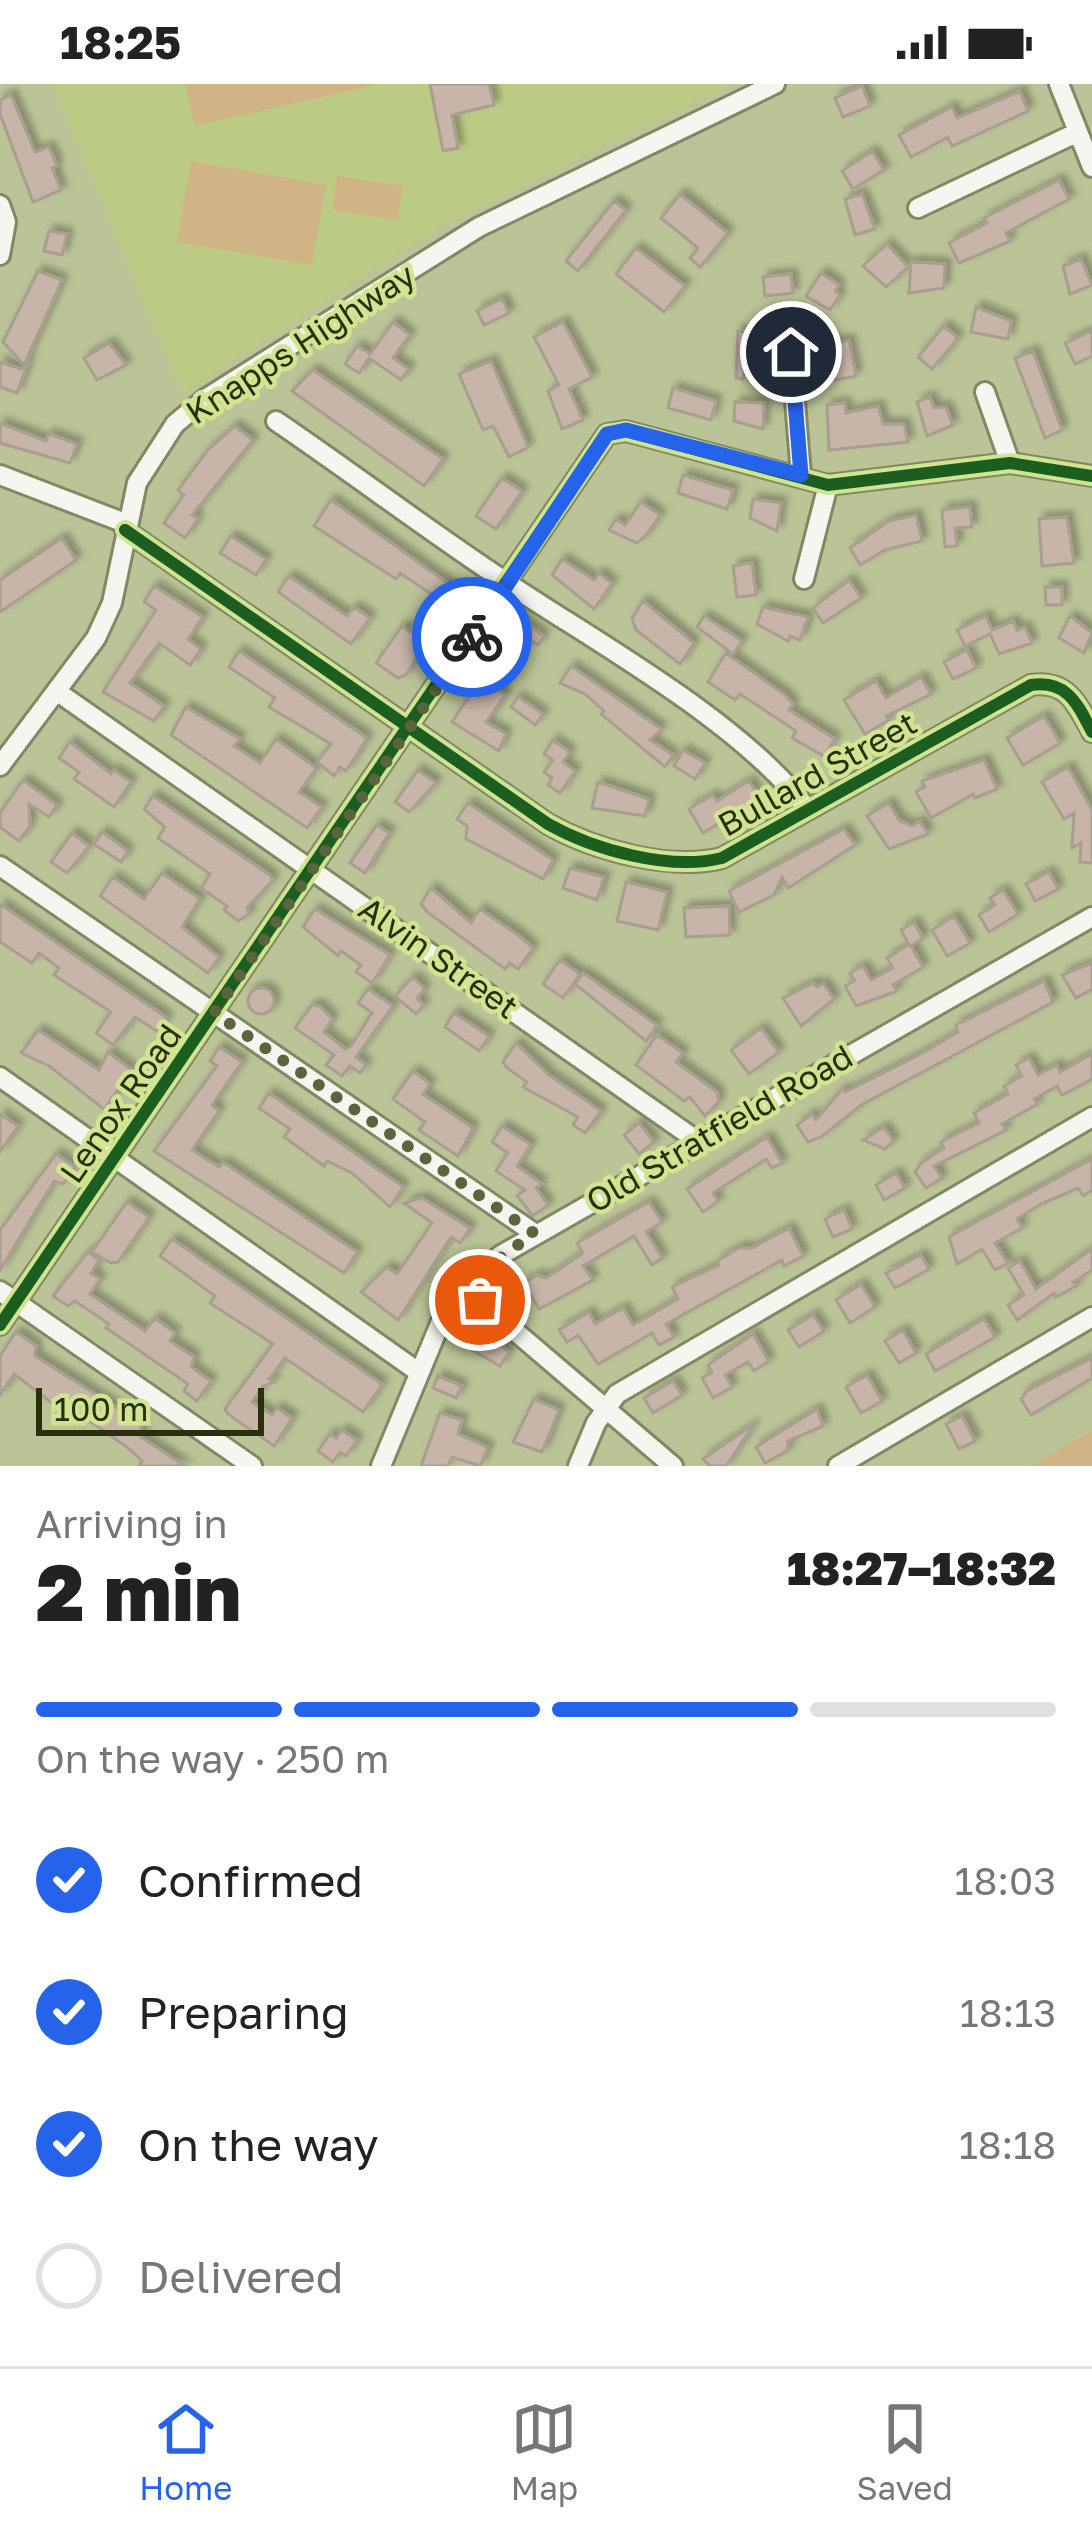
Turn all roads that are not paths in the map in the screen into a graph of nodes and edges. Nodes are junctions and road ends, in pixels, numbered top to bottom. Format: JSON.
{"nodes":[{"id":1,"x":775,"y":84,"type":"edge"},
{"id":2,"x":1059,"y":84,"type":"edge"},
{"id":3,"x":1076,"y":134,"type":"junction"},
{"id":4,"x":1092,"y":167,"type":"edge"},
{"id":5,"x":0,"y":206,"type":"edge"},
{"id":6,"x":918,"y":208,"type":"dead end"},
{"id":7,"x":0,"y":255,"type":"edge"},
{"id":8,"x":791,"y":352,"type":"dead end"},
{"id":9,"x":985,"y":392,"type":"dead end"},
{"id":10,"x":275,"y":421,"type":"dead end"},
{"id":11,"x":1010,"y":463,"type":"junction"},
{"id":12,"x":801,"y":475,"type":"junction"},
{"id":13,"x":0,"y":476,"type":"edge"},
{"id":14,"x":1092,"y":476,"type":"edge"},
{"id":15,"x":828,"y":484,"type":"junction"},
{"id":16,"x":125,"y":526,"type":"junction"},
{"id":17,"x":804,"y":579,"type":"dead end"},
{"id":18,"x":508,"y":584,"type":"junction"},
{"id":19,"x":59,"y":693,"type":"junction"},
{"id":20,"x":412,"y":726,"type":"junction"},
{"id":21,"x":1092,"y":732,"type":"edge"},
{"id":22,"x":0,"y":766,"type":"edge"},
{"id":23,"x":808,"y":809,"type":"junction"},
{"id":24,"x":0,"y":866,"type":"edge"},
{"id":25,"x":313,"y":868,"type":"junction"},
{"id":26,"x":1092,"y":917,"type":"edge"},
{"id":27,"x":214,"y":1013,"type":"junction"},
{"id":28,"x":0,"y":1077,"type":"edge"},
{"id":29,"x":1092,"y":1117,"type":"edge"},
{"id":30,"x":699,"y":1142,"type":"junction"},
{"id":31,"x":114,"y":1156,"type":"junction"},
{"id":32,"x":534,"y":1233,"type":"junction"},
{"id":33,"x":462,"y":1286,"type":"junction"},
{"id":34,"x":8,"y":1296,"type":"edge"},
{"id":35,"x":1092,"y":1317,"type":"edge"},
{"id":36,"x":0,"y":1325,"type":"edge"},
{"id":37,"x":418,"y":1371,"type":"junction"},
{"id":38,"x":605,"y":1408,"type":"junction"},
{"id":39,"x":252,"y":1466,"type":"edge"},
{"id":40,"x":381,"y":1466,"type":"edge"},
{"id":41,"x":578,"y":1466,"type":"edge"},
{"id":42,"x":673,"y":1466,"type":"edge"},
{"id":43,"x":838,"y":1466,"type":"edge"}],
"edges":[{"from":1,"to":16,"type":"street","name":"Knapps Highway"},
{"from":2,"to":3,"type":"street"},
{"from":3,"to":4,"type":"street"},
{"from":3,"to":6,"type":"street"},
{"from":5,"to":7,"type":"street"},
{"from":8,"to":12,"type":"street"},
{"from":9,"to":11,"type":"street"},
{"from":10,"to":18,"type":"street"},
{"from":11,"to":14,"type":"street"},
{"from":11,"to":15,"type":"street"},
{"from":12,"to":15,"type":"street"},
{"from":12,"to":18,"type":"street","name":"Lenox Road"},
{"from":13,"to":16,"type":"street","name":"Bullard Street"},
{"from":15,"to":17,"type":"street"},
{"from":16,"to":19,"type":"street","name":"Knapps Highway"},
{"from":16,"to":20,"type":"street","name":"Bullard Street"},
{"from":18,"to":20,"type":"street","name":"Lenox Road"},
{"from":18,"to":23,"type":"street"},
{"from":19,"to":22,"type":"street","name":"Knapps Highway"},
{"from":19,"to":25,"type":"street","name":"Alvin Street"},
{"from":20,"to":23,"type":"street","name":"Bullard Street"},
{"from":20,"to":25,"type":"street","name":"Lenox Road"},
{"from":21,"to":23,"type":"street","name":"Bullard Street"},
{"from":24,"to":27,"type":"street"},
{"from":25,"to":27,"type":"street","name":"Lenox Road"},
{"from":25,"to":30,"type":"street","name":"Alvin Street"},
{"from":26,"to":30,"type":"street","name":"Old Stratfield Road"},
{"from":27,"to":31,"type":"street","name":"Lenox Road"},
{"from":27,"to":32,"type":"street"},
{"from":28,"to":31,"type":"street"},
{"from":29,"to":38,"type":"street"},
{"from":30,"to":32,"type":"street","name":"Old Stratfield Road"},
{"from":31,"to":34,"type":"street","name":"Lenox Road"},
{"from":31,"to":37,"type":"street"},
{"from":32,"to":33,"type":"street","name":"Old Stratfield Road"},
{"from":33,"to":37,"type":"street","name":"Old Stratfield Road"},
{"from":33,"to":38,"type":"street"},
{"from":34,"to":36,"type":"street","name":"Lenox Road"},
{"from":34,"to":39,"type":"street"},
{"from":35,"to":43,"type":"street"},
{"from":37,"to":40,"type":"street","name":"Old Stratfield Road"},
{"from":38,"to":41,"type":"street"},
{"from":38,"to":42,"type":"street"}]}
